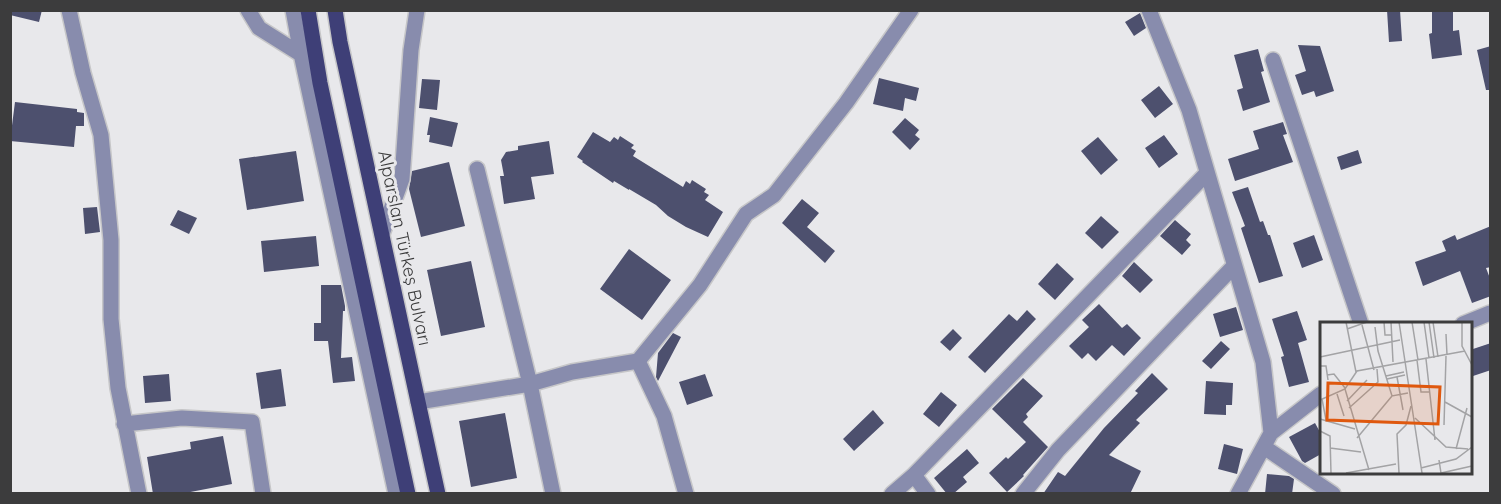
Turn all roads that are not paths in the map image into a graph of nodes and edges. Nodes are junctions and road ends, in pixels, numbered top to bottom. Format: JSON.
{"nodes":[{"id":1,"x":69,"y":10,"type":"edge"},
{"id":2,"x":248,"y":10,"type":"edge"},
{"id":3,"x":293,"y":10,"type":"edge"},
{"id":4,"x":308,"y":10,"type":"edge"},
{"id":5,"x":335,"y":10,"type":"edge"},
{"id":6,"x":417,"y":10,"type":"edge"},
{"id":7,"x":910,"y":10,"type":"edge"},
{"id":8,"x":1149,"y":10,"type":"edge"},
{"id":9,"x":301,"y":54,"type":"junction"},
{"id":10,"x":1273,"y":60,"type":"dead end"},
{"id":11,"x":317,"y":67,"type":"junction"},
{"id":12,"x":477,"y":168,"type":"dead end"},
{"id":13,"x":1207,"y":173,"type":"junction"},
{"id":14,"x":382,"y":234,"type":"junction"},
{"id":15,"x":1234,"y":266,"type":"junction"},
{"id":16,"x":1491,"y":313,"type":"edge"},
{"id":17,"x":1360,"y":322,"type":"edge"},
{"id":18,"x":1468,"y":322,"type":"edge"},
{"id":19,"x":638,"y":361,"type":"junction"},
{"id":20,"x":530,"y":384,"type":"junction"},
{"id":21,"x":1320,"y":395,"type":"edge"},
{"id":22,"x":418,"y":402,"type":"junction"},
{"id":23,"x":124,"y":424,"type":"junction"},
{"id":24,"x":1271,"y":433,"type":"junction"},
{"id":25,"x":1264,"y":447,"type":"junction"},
{"id":26,"x":914,"y":475,"type":"junction"},
{"id":27,"x":139,"y":494,"type":"edge"},
{"id":28,"x":263,"y":494,"type":"edge"},
{"id":29,"x":396,"y":494,"type":"edge"},
{"id":30,"x":408,"y":494,"type":"edge"},
{"id":31,"x":438,"y":494,"type":"edge"},
{"id":32,"x":553,"y":494,"type":"edge"},
{"id":33,"x":686,"y":494,"type":"edge"},
{"id":34,"x":892,"y":494,"type":"edge"},
{"id":35,"x":928,"y":494,"type":"edge"},
{"id":36,"x":1023,"y":494,"type":"edge"},
{"id":37,"x":1238,"y":494,"type":"edge"},
{"id":38,"x":1333,"y":494,"type":"edge"}],
"edges":[{"from":1,"to":23,"type":"street"},
{"from":2,"to":9,"type":"street"},
{"from":3,"to":9,"type":"street"},
{"from":4,"to":11,"type":"main road"},
{"from":5,"to":14,"type":"main road","name":"Alparslan Türkeş Bulvarı"},
{"from":6,"to":14,"type":"street"},
{"from":7,"to":19,"type":"street"},
{"from":8,"to":13,"type":"street"},
{"from":9,"to":11,"type":"street"},
{"from":9,"to":29,"type":"street"},
{"from":10,"to":17,"type":"street"},
{"from":11,"to":30,"type":"main road"},
{"from":12,"to":20,"type":"street"},
{"from":13,"to":15,"type":"street"},
{"from":13,"to":26,"type":"street"},
{"from":14,"to":22,"type":"main road","name":"Alparslan Türkeş Bulvarı"},
{"from":15,"to":24,"type":"street"},
{"from":15,"to":36,"type":"street"},
{"from":16,"to":18,"type":"street"},
{"from":19,"to":20,"type":"street"},
{"from":19,"to":33,"type":"street"},
{"from":20,"to":22,"type":"street"},
{"from":20,"to":32,"type":"street"},
{"from":21,"to":24,"type":"street"},
{"from":22,"to":31,"type":"main road","name":"Alparslan Türkeş Bulvarı"},
{"from":23,"to":27,"type":"street"},
{"from":23,"to":28,"type":"street"},
{"from":24,"to":25,"type":"street"},
{"from":25,"to":37,"type":"street"},
{"from":25,"to":38,"type":"street"},
{"from":26,"to":34,"type":"street"},
{"from":26,"to":35,"type":"street"}]}
